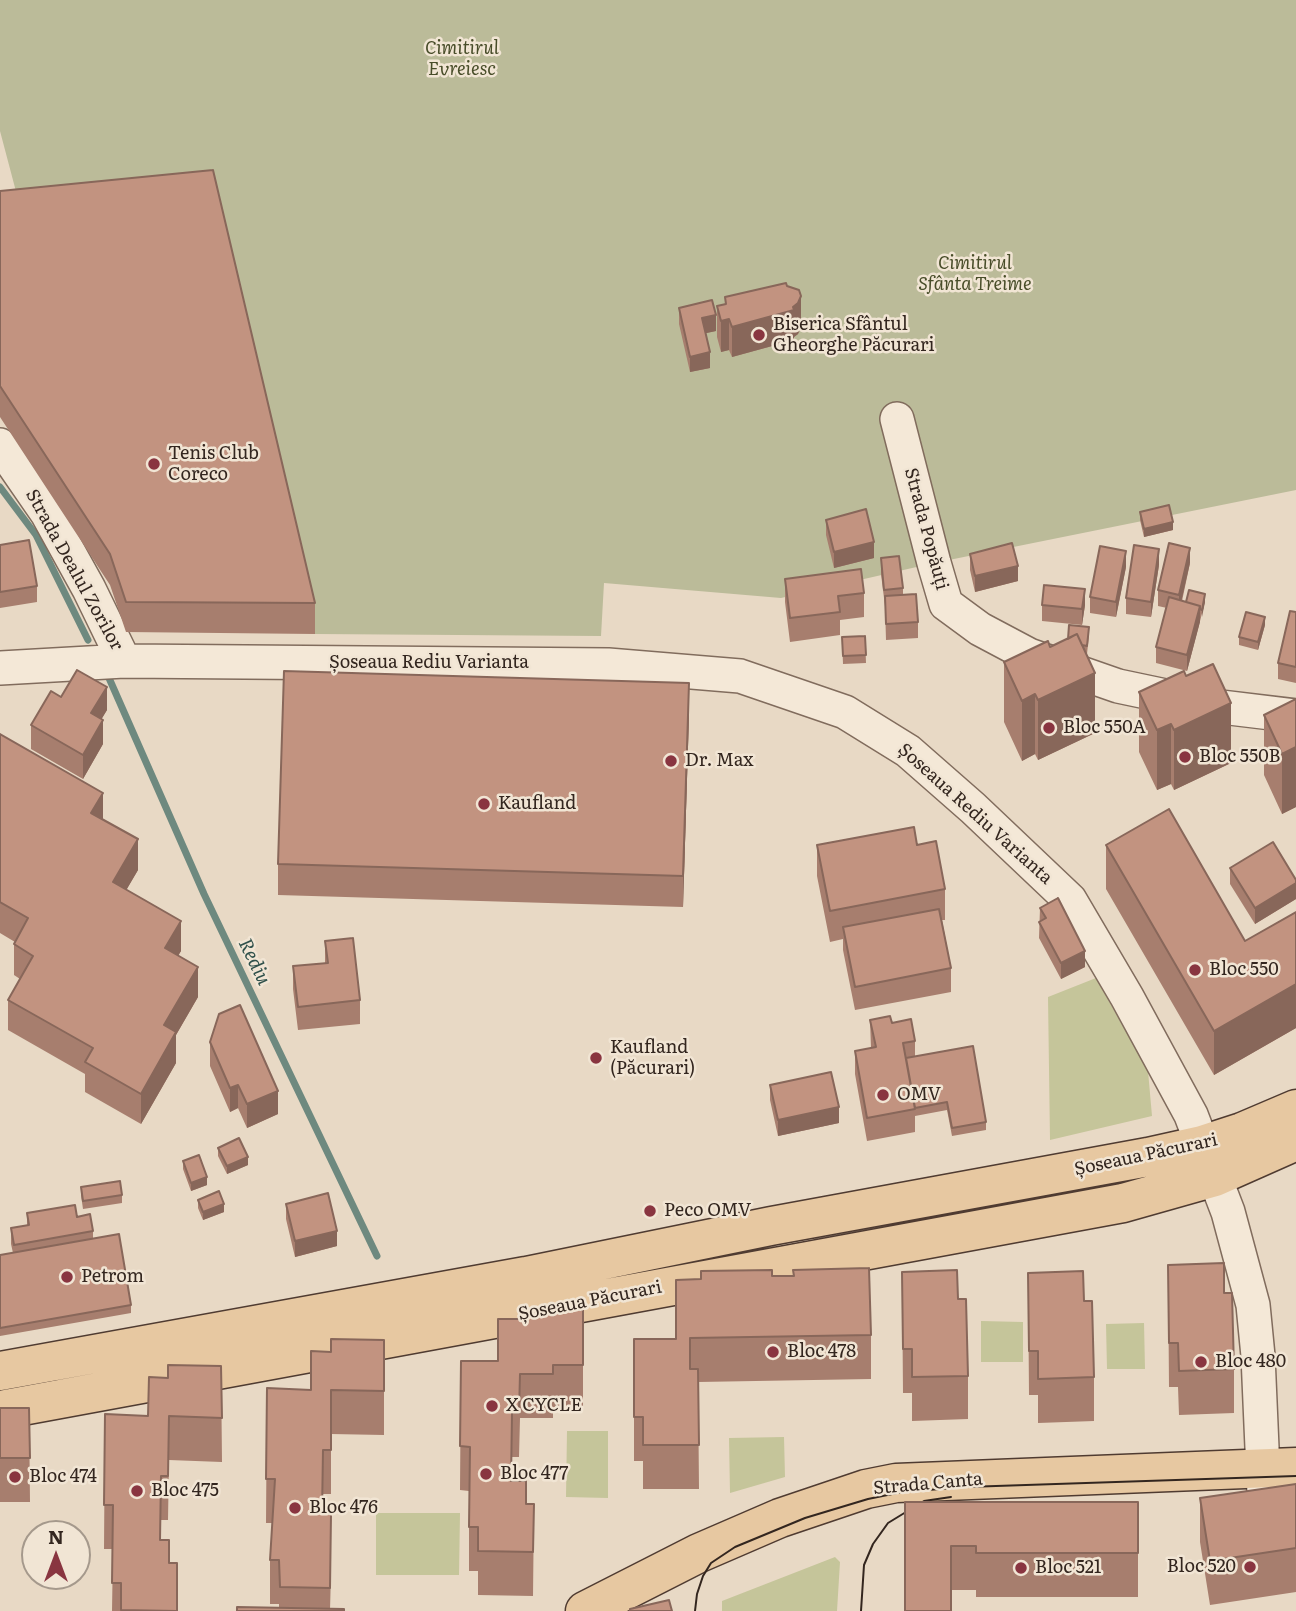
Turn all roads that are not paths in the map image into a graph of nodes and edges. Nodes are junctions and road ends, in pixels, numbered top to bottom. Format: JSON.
{"nodes":[{"id":1,"x":897,"y":419,"type":"dead end"},
{"id":2,"x":0,"y":445,"type":"edge"},
{"id":3,"x":124,"y":661,"type":"junction"},
{"id":4,"x":0,"y":668,"type":"edge"},
{"id":5,"x":1296,"y":716,"type":"edge"},
{"id":6,"x":1296,"y":1108,"type":"edge"},
{"id":7,"x":1296,"y":1142,"type":"edge"},
{"id":8,"x":1209,"y":1161,"type":"junction"},
{"id":9,"x":0,"y":1371,"type":"edge"},
{"id":10,"x":0,"y":1410,"type":"edge"},
{"id":11,"x":1280,"y":1481,"type":"edge"},
{"id":12,"x":585,"y":1611,"type":"edge"},
{"id":13,"x":636,"y":1611,"type":"edge"}],
"edges":[{"from":1,"to":5,"type":"street","name":"Strada Popăuți"},
{"from":2,"to":3,"type":"street","name":"Strada Dealul Zorilor"},
{"from":3,"to":4,"type":"street","name":"Șoseaua Rediu Varianta"},
{"from":3,"to":8,"type":"street","name":"Șoseaua Rediu Varianta"},
{"from":6,"to":8,"type":"main road","name":"Șoseaua Păcurari"},
{"from":7,"to":8,"type":"main road","name":"Șoseaua Păcurari"},
{"from":8,"to":9,"type":"main road","name":"Șoseaua Păcurari"},
{"from":8,"to":10,"type":"main road","name":"Șoseaua Păcurari"},
{"from":8,"to":11,"type":"street","name":"Șoseaua Rediu Varianta"},
{"from":11,"to":12,"type":"main road","name":"Strada Canta"},
{"from":11,"to":13,"type":"main road","name":"Strada Canta"}]}
